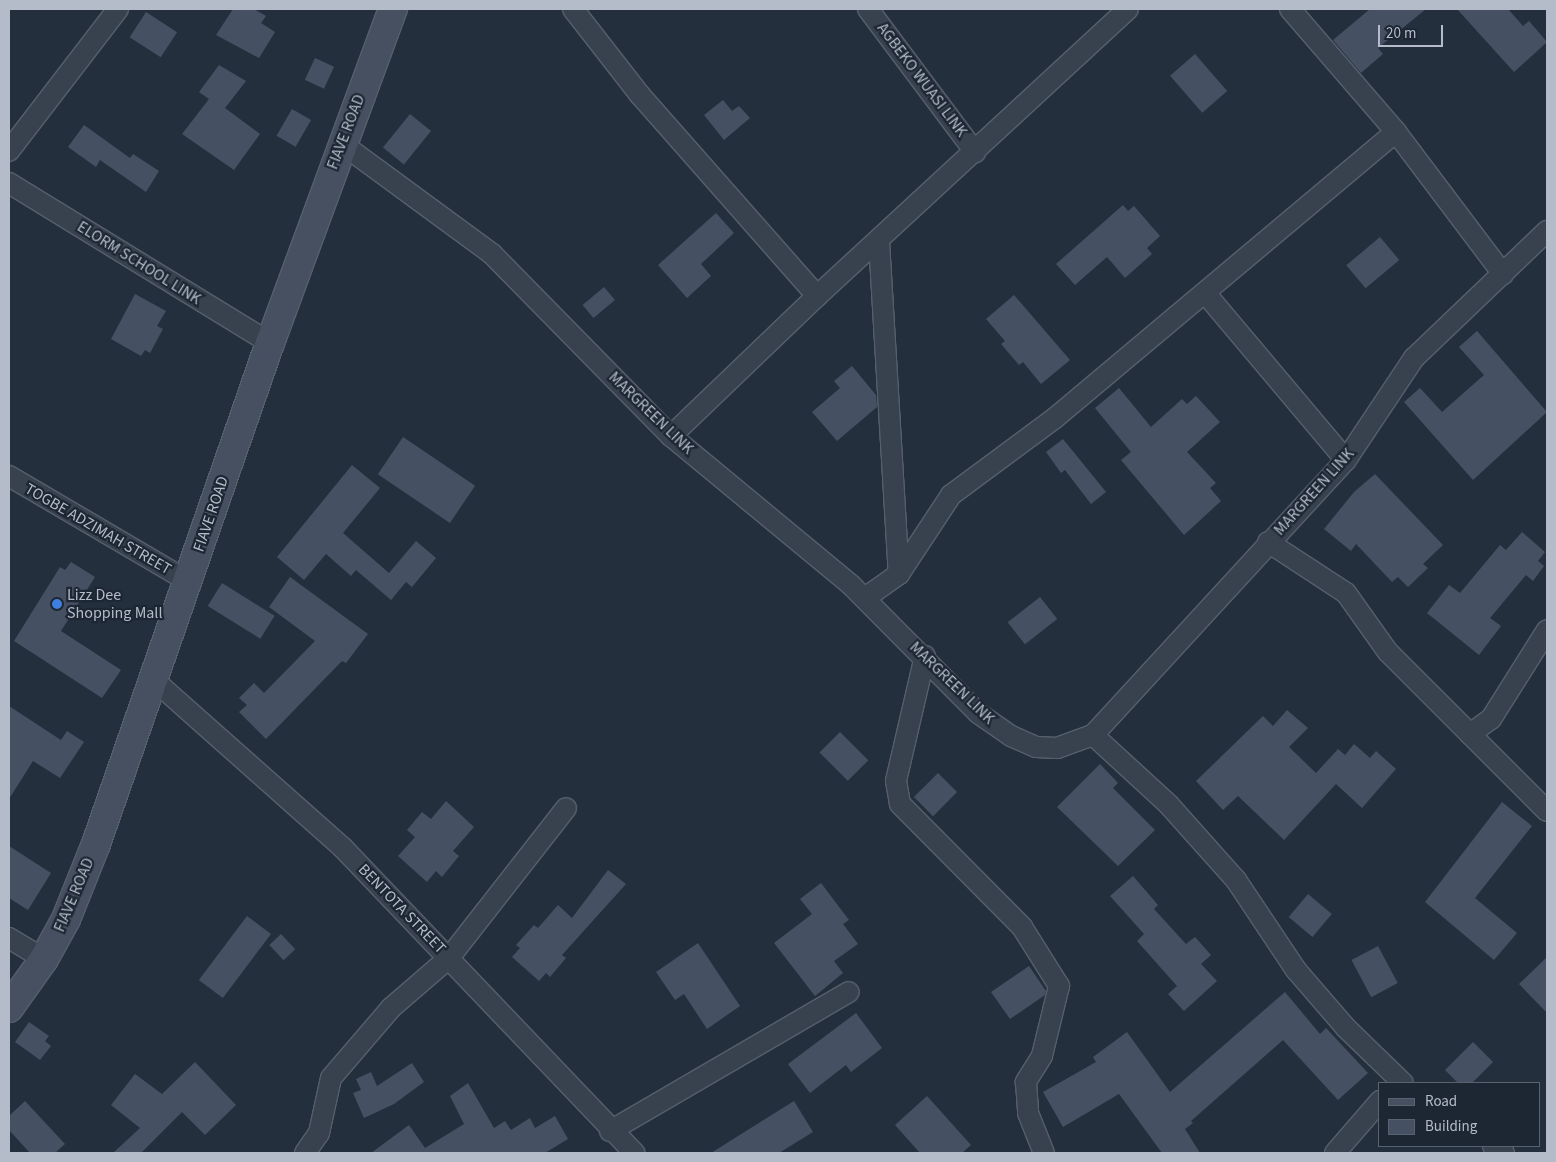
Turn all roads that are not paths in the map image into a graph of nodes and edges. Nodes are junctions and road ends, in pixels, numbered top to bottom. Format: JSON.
{"nodes":[{"id":1,"x":118,"y":9,"type":"edge"},
{"id":2,"x":393,"y":9,"type":"edge"},
{"id":3,"x":573,"y":9,"type":"edge"},
{"id":4,"x":868,"y":9,"type":"edge"},
{"id":5,"x":1128,"y":9,"type":"edge"},
{"id":6,"x":1290,"y":9,"type":"edge"},
{"id":7,"x":1396,"y":132,"type":"junction"},
{"id":8,"x":341,"y":144,"type":"junction"},
{"id":9,"x":9,"y":151,"type":"edge"},
{"id":10,"x":975,"y":152,"type":"junction"},
{"id":11,"x":9,"y":182,"type":"edge"},
{"id":12,"x":1547,"y":231,"type":"edge"},
{"id":13,"x":879,"y":241,"type":"junction"},
{"id":14,"x":1503,"y":274,"type":"junction"},
{"id":15,"x":1206,"y":294,"type":"junction"},
{"id":16,"x":817,"y":296,"type":"junction"},
{"id":17,"x":270,"y":343,"type":"junction"},
{"id":18,"x":671,"y":436,"type":"junction"},
{"id":19,"x":1346,"y":460,"type":"junction"},
{"id":20,"x":9,"y":476,"type":"edge"},
{"id":21,"x":1268,"y":542,"type":"junction"},
{"id":22,"x":899,"y":574,"type":"junction"},
{"id":23,"x":188,"y":581,"type":"junction"},
{"id":24,"x":865,"y":598,"type":"junction"},
{"id":25,"x":1547,"y":630,"type":"edge"},
{"id":26,"x":925,"y":656,"type":"junction"},
{"id":27,"x":154,"y":681,"type":"junction"},
{"id":28,"x":1470,"y":734,"type":"junction"},
{"id":29,"x":1093,"y":735,"type":"junction"},
{"id":30,"x":566,"y":808,"type":"dead end"},
{"id":31,"x":1547,"y":810,"type":"edge"},
{"id":32,"x":9,"y":938,"type":"edge"},
{"id":33,"x":449,"y":958,"type":"junction"},
{"id":34,"x":44,"y":959,"type":"junction"},
{"id":35,"x":849,"y":992,"type":"dead end"},
{"id":36,"x":9,"y":1008,"type":"edge"},
{"id":37,"x":1398,"y":1082,"type":"edge"},
{"id":38,"x":1378,"y":1103,"type":"edge"},
{"id":39,"x":610,"y":1131,"type":"junction"},
{"id":40,"x":306,"y":1153,"type":"edge"},
{"id":41,"x":634,"y":1153,"type":"edge"},
{"id":42,"x":1044,"y":1153,"type":"edge"},
{"id":43,"x":1335,"y":1153,"type":"edge"}],
"edges":[{"from":1,"to":9,"type":"street"},
{"from":2,"to":8,"type":"street","name":"FIAVE ROAD"},
{"from":3,"to":16,"type":"street"},
{"from":4,"to":10,"type":"street","name":"AGBEKO WUASI LINK"},
{"from":5,"to":10,"type":"street"},
{"from":6,"to":7,"type":"street"},
{"from":7,"to":14,"type":"street"},
{"from":7,"to":15,"type":"street"},
{"from":8,"to":17,"type":"street","name":"FIAVE ROAD"},
{"from":8,"to":18,"type":"street","name":"MARGREEN LINK"},
{"from":10,"to":13,"type":"street"},
{"from":11,"to":17,"type":"street","name":"ELORM SCHOOL LINK"},
{"from":12,"to":14,"type":"street","name":"MARGREEN LINK"},
{"from":13,"to":16,"type":"street"},
{"from":13,"to":22,"type":"street"},
{"from":14,"to":19,"type":"street","name":"MARGREEN LINK"},
{"from":15,"to":19,"type":"street"},
{"from":15,"to":22,"type":"street"},
{"from":16,"to":18,"type":"street"},
{"from":17,"to":23,"type":"street","name":"FIAVE ROAD"},
{"from":18,"to":24,"type":"street","name":"MARGREEN LINK"},
{"from":19,"to":21,"type":"street","name":"MARGREEN LINK"},
{"from":20,"to":23,"type":"street","name":"TOGBE ADZIMAH STREET"},
{"from":21,"to":28,"type":"street"},
{"from":21,"to":29,"type":"street","name":"MARGREEN LINK"},
{"from":22,"to":24,"type":"street"},
{"from":23,"to":27,"type":"street","name":"FIAVE ROAD"},
{"from":24,"to":26,"type":"street","name":"MARGREEN LINK"},
{"from":25,"to":28,"type":"street"},
{"from":26,"to":29,"type":"street","name":"MARGREEN LINK"},
{"from":26,"to":42,"type":"street"},
{"from":27,"to":33,"type":"street","name":"BENTOTA STREET"},
{"from":27,"to":34,"type":"street","name":"FIAVE ROAD"},
{"from":28,"to":31,"type":"street"},
{"from":29,"to":37,"type":"street"},
{"from":30,"to":33,"type":"street"},
{"from":32,"to":34,"type":"street"},
{"from":33,"to":39,"type":"street","name":"BENTOTA STREET"},
{"from":33,"to":40,"type":"street"},
{"from":34,"to":36,"type":"street","name":"FIAVE ROAD"},
{"from":35,"to":39,"type":"street"},
{"from":38,"to":43,"type":"street"},
{"from":39,"to":41,"type":"street","name":"BENTOTA STREET"}]}
